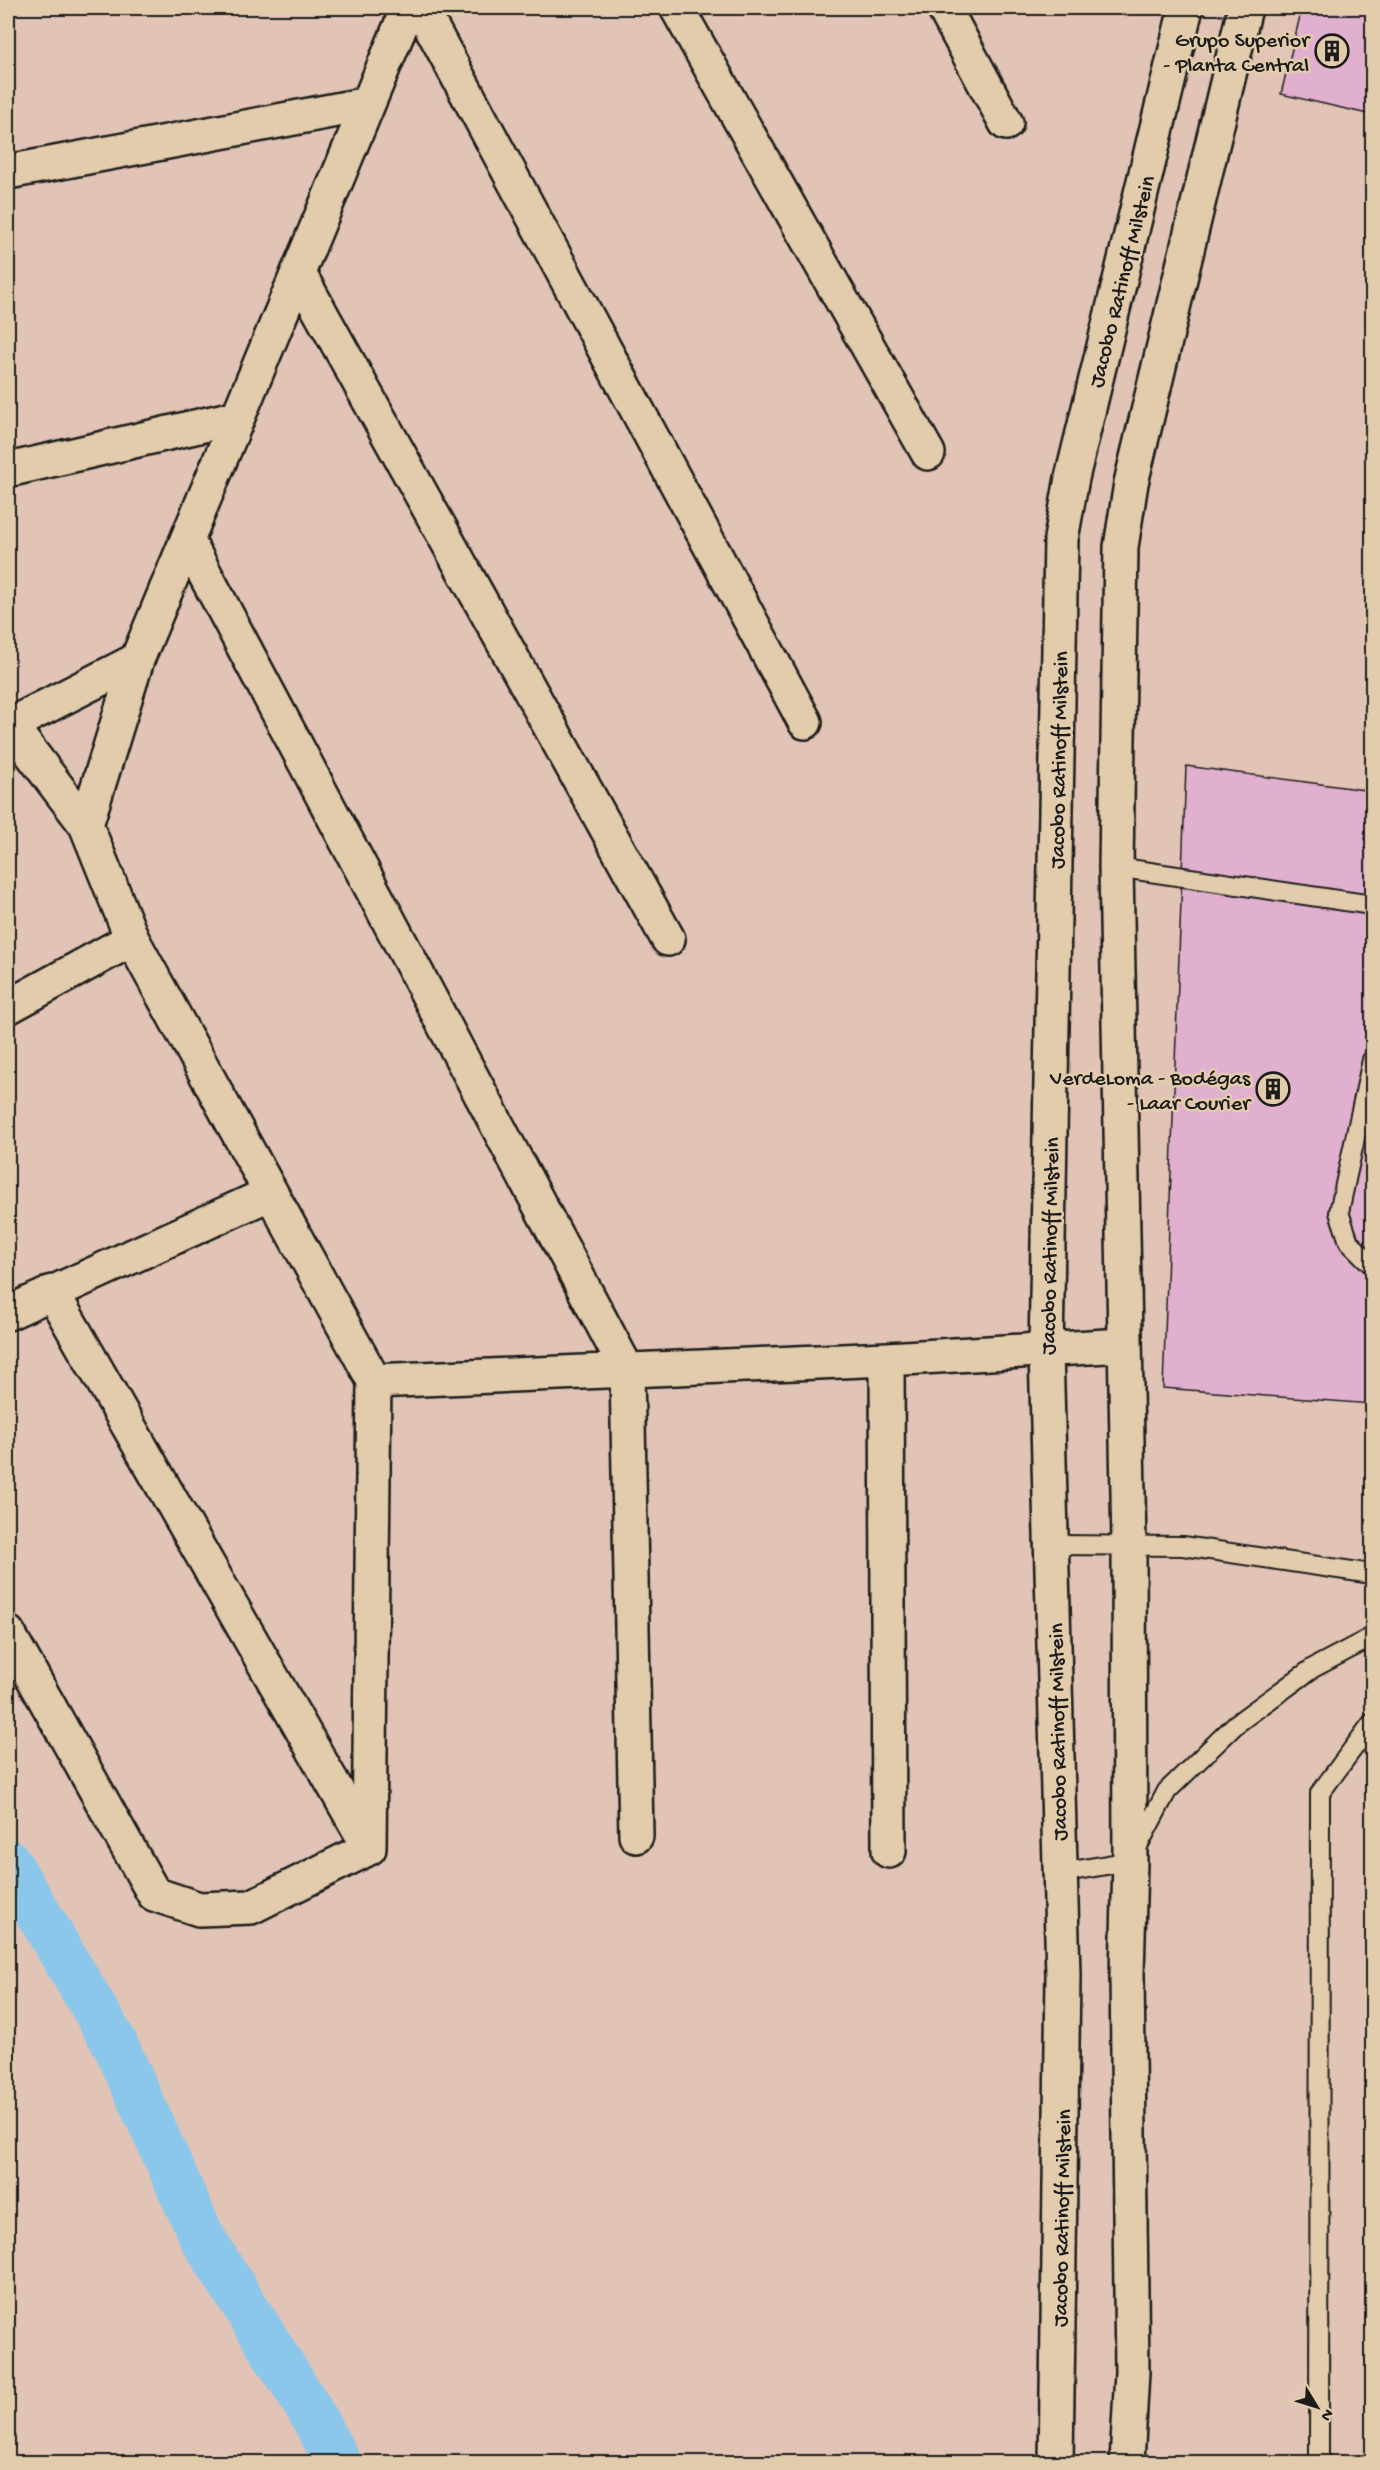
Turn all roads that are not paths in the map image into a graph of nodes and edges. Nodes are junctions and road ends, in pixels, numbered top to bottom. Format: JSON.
{"nodes":[{"id":1,"x":408,"y":8,"type":"edge"},
{"id":2,"x":421,"y":8,"type":"edge"},
{"id":3,"x":677,"y":8,"type":"edge"},
{"id":4,"x":944,"y":8,"type":"edge"},
{"id":5,"x":1186,"y":8,"type":"edge"},
{"id":6,"x":1245,"y":8,"type":"edge"},
{"id":7,"x":368,"y":104,"type":"junction"},
{"id":8,"x":1006,"y":123,"type":"dead end"},
{"id":9,"x":8,"y":172,"type":"edge"},
{"id":10,"x":298,"y":272,"type":"junction"},
{"id":11,"x":238,"y":417,"type":"junction"},
{"id":12,"x":928,"y":453,"type":"dead end"},
{"id":13,"x":8,"y":470,"type":"edge"},
{"id":14,"x":187,"y":540,"type":"junction"},
{"id":15,"x":137,"y":660,"type":"junction"},
{"id":16,"x":805,"y":722,"type":"dead end"},
{"id":17,"x":9,"y":725,"type":"edge"},
{"id":18,"x":86,"y":825,"type":"junction"},
{"id":19,"x":1116,"y":867,"type":"junction"},
{"id":20,"x":1372,"y":905,"type":"edge"},
{"id":21,"x":132,"y":939,"type":"junction"},
{"id":22,"x":668,"y":939,"type":"dead end"},
{"id":23,"x":8,"y":1007,"type":"edge"},
{"id":24,"x":1372,"y":1060,"type":"edge"},
{"id":25,"x":271,"y":1193,"type":"junction"},
{"id":26,"x":1372,"y":1265,"type":"edge"},
{"id":27,"x":52,"y":1292,"type":"junction"},
{"id":28,"x":8,"y":1313,"type":"edge"},
{"id":29,"x":1124,"y":1346,"type":"junction"},
{"id":30,"x":1046,"y":1351,"type":"junction"},
{"id":31,"x":887,"y":1359,"type":"junction"},
{"id":32,"x":627,"y":1370,"type":"junction"},
{"id":33,"x":374,"y":1381,"type":"junction"},
{"id":34,"x":1051,"y":1545,"type":"junction"},
{"id":35,"x":1129,"y":1546,"type":"junction"},
{"id":36,"x":1372,"y":1574,"type":"edge"},
{"id":37,"x":8,"y":1633,"type":"edge"},
{"id":38,"x":1372,"y":1636,"type":"edge"},
{"id":39,"x":1372,"y":1723,"type":"edge"},
{"id":40,"x":636,"y":1836,"type":"dead end"},
{"id":41,"x":369,"y":1848,"type":"junction"},
{"id":42,"x":889,"y":1851,"type":"dead end"},
{"id":43,"x":1130,"y":1861,"type":"junction"},
{"id":44,"x":1059,"y":1873,"type":"junction"},
{"id":45,"x":1056,"y":2463,"type":"edge"},
{"id":46,"x":1127,"y":2463,"type":"edge"},
{"id":47,"x":1319,"y":2463,"type":"edge"}],
"edges":[{"from":1,"to":7,"type":"street"},
{"from":2,"to":16,"type":"street"},
{"from":3,"to":12,"type":"street"},
{"from":4,"to":8,"type":"street"},
{"from":5,"to":30,"type":"street","name":"Jacobo Ratinoff Milstein"},
{"from":6,"to":19,"type":"street"},
{"from":7,"to":9,"type":"street"},
{"from":7,"to":10,"type":"street"},
{"from":10,"to":11,"type":"street"},
{"from":10,"to":22,"type":"street"},
{"from":11,"to":13,"type":"street"},
{"from":11,"to":14,"type":"street"},
{"from":14,"to":15,"type":"street"},
{"from":14,"to":32,"type":"street"},
{"from":15,"to":17,"type":"street"},
{"from":15,"to":18,"type":"street"},
{"from":17,"to":18,"type":"street"},
{"from":18,"to":21,"type":"street"},
{"from":19,"to":20,"type":"lane"},
{"from":19,"to":29,"type":"street"},
{"from":21,"to":23,"type":"street"},
{"from":21,"to":25,"type":"street"},
{"from":24,"to":26,"type":"lane"},
{"from":25,"to":27,"type":"street"},
{"from":25,"to":33,"type":"street"},
{"from":27,"to":28,"type":"street"},
{"from":27,"to":41,"type":"street"},
{"from":29,"to":30,"type":"street"},
{"from":29,"to":35,"type":"street"},
{"from":30,"to":31,"type":"street"},
{"from":30,"to":34,"type":"street","name":"Jacobo Ratinoff Milstein"},
{"from":31,"to":32,"type":"street"},
{"from":31,"to":42,"type":"street"},
{"from":32,"to":33,"type":"street"},
{"from":32,"to":40,"type":"street"},
{"from":33,"to":41,"type":"street"},
{"from":34,"to":35,"type":"lane"},
{"from":34,"to":44,"type":"street","name":"Jacobo Ratinoff Milstein"},
{"from":35,"to":36,"type":"lane"},
{"from":35,"to":43,"type":"street"},
{"from":37,"to":41,"type":"street"},
{"from":38,"to":43,"type":"lane"},
{"from":39,"to":47,"type":"lane"},
{"from":43,"to":44,"type":"lane"},
{"from":43,"to":46,"type":"street"},
{"from":44,"to":45,"type":"street","name":"Jacobo Ratinoff Milstein"}]}
